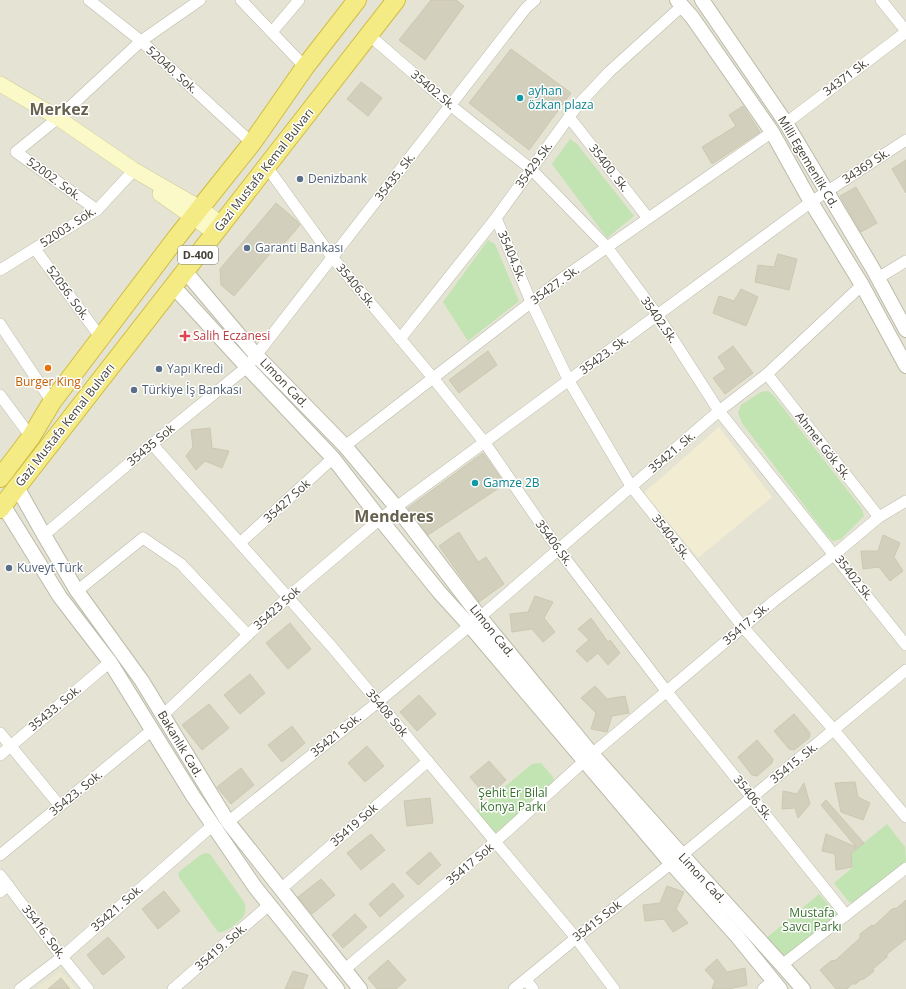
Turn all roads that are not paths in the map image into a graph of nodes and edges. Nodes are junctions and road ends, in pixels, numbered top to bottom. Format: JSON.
{"nodes":[{"id":1,"x":89,"y":0,"type":"edge"},
{"id":2,"x":200,"y":0,"type":"edge"},
{"id":3,"x":241,"y":0,"type":"edge"},
{"id":4,"x":299,"y":0,"type":"edge"},
{"id":5,"x":357,"y":0,"type":"edge"},
{"id":6,"x":396,"y":0,"type":"edge"},
{"id":7,"x":535,"y":0,"type":"edge"},
{"id":8,"x":702,"y":0,"type":"edge"},
{"id":9,"x":881,"y":0,"type":"edge"},
{"id":10,"x":680,"y":3,"type":"edge"},
{"id":11,"x":272,"y":32,"type":"junction"},
{"id":12,"x":906,"y":32,"type":"edge"},
{"id":13,"x":368,"y":35,"type":"junction"},
{"id":14,"x":141,"y":41,"type":"junction"},
{"id":15,"x":305,"y":67,"type":"junction"},
{"id":16,"x":0,"y":84,"type":"edge"},
{"id":17,"x":450,"y":105,"type":"junction"},
{"id":18,"x":569,"y":117,"type":"junction"},
{"id":19,"x":58,"y":118,"type":"junction"},
{"id":20,"x":786,"y":123,"type":"junction"},
{"id":21,"x":772,"y":132,"type":"junction"},
{"id":22,"x":906,"y":140,"type":"edge"},
{"id":23,"x":252,"y":143,"type":"junction"},
{"id":24,"x":267,"y":167,"type":"junction"},
{"id":25,"x":531,"y":169,"type":"junction"},
{"id":26,"x":134,"y":170,"type":"junction"},
{"id":27,"x":826,"y":192,"type":"junction"},
{"id":28,"x":811,"y":202,"type":"junction"},
{"id":29,"x":97,"y":210,"type":"junction"},
{"id":30,"x":196,"y":213,"type":"junction"},
{"id":31,"x":496,"y":218,"type":"junction"},
{"id":32,"x":648,"y":218,"type":"junction"},
{"id":33,"x":218,"y":229,"type":"junction"},
{"id":34,"x":607,"y":247,"type":"junction"},
{"id":35,"x":35,"y":249,"type":"junction"},
{"id":36,"x":332,"y":257,"type":"junction"},
{"id":37,"x":906,"y":261,"type":"edge"},
{"id":38,"x":0,"y":269,"type":"edge"},
{"id":39,"x":185,"y":271,"type":"junction"},
{"id":40,"x":878,"y":278,"type":"junction"},
{"id":41,"x":862,"y":285,"type":"junction"},
{"id":42,"x":174,"y":286,"type":"junction"},
{"id":43,"x":531,"y":302,"type":"junction"},
{"id":44,"x":658,"y":316,"type":"junction"},
{"id":45,"x":0,"y":324,"type":"edge"},
{"id":46,"x":906,"y":330,"type":"edge"},
{"id":47,"x":100,"y":338,"type":"junction"},
{"id":48,"x":400,"y":339,"type":"junction"},
{"id":49,"x":256,"y":355,"type":"junction"},
{"id":50,"x":906,"y":366,"type":"edge"},
{"id":51,"x":247,"y":367,"type":"junction"},
{"id":52,"x":766,"y":374,"type":"junction"},
{"id":53,"x":433,"y":378,"type":"junction"},
{"id":54,"x":569,"y":381,"type":"junction"},
{"id":55,"x":0,"y":395,"type":"edge"},
{"id":56,"x":52,"y":402,"type":"junction"},
{"id":57,"x":720,"y":411,"type":"junction"},
{"id":58,"x":31,"y":438,"type":"junction"},
{"id":59,"x":485,"y":443,"type":"junction"},
{"id":60,"x":152,"y":444,"type":"junction"},
{"id":61,"x":345,"y":446,"type":"junction"},
{"id":62,"x":333,"y":458,"type":"junction"},
{"id":63,"x":0,"y":478,"type":"edge"},
{"id":64,"x":632,"y":486,"type":"junction"},
{"id":65,"x":17,"y":487,"type":"junction"},
{"id":66,"x":906,"y":500,"type":"edge"},
{"id":67,"x":2,"y":507,"type":"edge"},
{"id":68,"x":397,"y":508,"type":"junction"},
{"id":69,"x":879,"y":517,"type":"junction"},
{"id":70,"x":380,"y":519,"type":"junction"},
{"id":71,"x":44,"y":535,"type":"junction"},
{"id":72,"x":240,"y":543,"type":"junction"},
{"id":73,"x":558,"y":550,"type":"junction"},
{"id":74,"x":835,"y":554,"type":"junction"},
{"id":75,"x":77,"y":591,"type":"junction"},
{"id":76,"x":288,"y":597,"type":"junction"},
{"id":77,"x":475,"y":622,"type":"junction"},
{"id":78,"x":743,"y":627,"type":"junction"},
{"id":79,"x":248,"y":635,"type":"junction"},
{"id":80,"x":906,"y":645,"type":"edge"},
{"id":81,"x":110,"y":662,"type":"junction"},
{"id":82,"x":906,"y":670,"type":"edge"},
{"id":83,"x":667,"y":692,"type":"junction"},
{"id":84,"x":378,"y":702,"type":"junction"},
{"id":85,"x":163,"y":715,"type":"junction"},
{"id":86,"x":152,"y":730,"type":"junction"},
{"id":87,"x":834,"y":730,"type":"junction"},
{"id":88,"x":0,"y":733,"type":"edge"},
{"id":89,"x":11,"y":746,"type":"junction"},
{"id":90,"x":0,"y":755,"type":"edge"},
{"id":91,"x":588,"y":758,"type":"junction"},
{"id":92,"x":428,"y":761,"type":"junction"},
{"id":93,"x":752,"y":797,"type":"junction"},
{"id":94,"x":60,"y":806,"type":"junction"},
{"id":95,"x":906,"y":817,"type":"edge"},
{"id":96,"x":228,"y":822,"type":"junction"},
{"id":97,"x":213,"y":825,"type":"junction"},
{"id":98,"x":495,"y":842,"type":"junction"},
{"id":99,"x":0,"y":855,"type":"edge"},
{"id":100,"x":676,"y":859,"type":"junction"},
{"id":101,"x":906,"y":868,"type":"edge"},
{"id":102,"x":0,"y":875,"type":"edge"},
{"id":103,"x":4,"y":888,"type":"edge"},
{"id":104,"x":281,"y":889,"type":"junction"},
{"id":105,"x":270,"y":904,"type":"junction"},
{"id":106,"x":846,"y":915,"type":"junction"},
{"id":107,"x":576,"y":938,"type":"junction"},
{"id":108,"x":62,"y":956,"type":"junction"},
{"id":109,"x":782,"y":965,"type":"junction"},
{"id":110,"x":344,"y":970,"type":"junction"},
{"id":111,"x":526,"y":980,"type":"junction"},
{"id":112,"x":772,"y":986,"type":"edge"},
{"id":113,"x":335,"y":988,"type":"edge"},
{"id":114,"x":20,"y":989,"type":"edge"},
{"id":115,"x":88,"y":989,"type":"edge"},
{"id":116,"x":173,"y":989,"type":"edge"},
{"id":117,"x":360,"y":989,"type":"edge"},
{"id":118,"x":514,"y":989,"type":"edge"},
{"id":119,"x":533,"y":989,"type":"edge"},
{"id":120,"x":614,"y":989,"type":"edge"},
{"id":121,"x":803,"y":989,"type":"edge"}],
"edges":[{"from":1,"to":14,"type":"street","name":"52040. Sok."},
{"from":2,"to":14,"type":"street"},
{"from":3,"to":11,"type":"street"},
{"from":4,"to":11,"type":"street"},
{"from":5,"to":15,"type":"highway","name":"Gazi Mustafa Kemal Bulvarı","number":"D-400"},
{"from":6,"to":13,"type":"highway","name":"Gazi Mustafa Kemal Bulvarı","number":"D-400"},
{"from":7,"to":17,"type":"street","name":"35435. Sk."},
{"from":8,"to":20,"type":"street","name":"Milli Egemenlik Cd."},
{"from":9,"to":12,"type":"street"},
{"from":10,"to":18,"type":"street","name":"35429.Sk."},
{"from":10,"to":21,"type":"street"},
{"from":11,"to":15,"type":"street"},
{"from":12,"to":20,"type":"street","name":"34371 Sk."},
{"from":13,"to":17,"type":"street","name":"35402.Sk."},
{"from":13,"to":24,"type":"highway","name":"Gazi Mustafa Kemal Bulvarı","number":"D-400"},
{"from":14,"to":19,"type":"street"},
{"from":14,"to":23,"type":"street","name":"52040. Sok."},
{"from":15,"to":23,"type":"highway","name":"Gazi Mustafa Kemal Bulvarı","number":"D-400"},
{"from":16,"to":19,"type":"main road"},
{"from":17,"to":25,"type":"street","name":"35402.Sk."},
{"from":17,"to":36,"type":"street","name":"35435. Sk."},
{"from":18,"to":25,"type":"street","name":"35429.Sk."},
{"from":18,"to":32,"type":"street","name":"35400. Sk."},
{"from":19,"to":26,"type":"main road"},
{"from":19,"to":29,"type":"street","name":"52002. Sok."},
{"from":20,"to":27,"type":"street","name":"Milli Egemenlik Cd."},
{"from":21,"to":28,"type":"street"},
{"from":21,"to":32,"type":"street","name":"35427. Sk."},
{"from":22,"to":27,"type":"street","name":"34369 Sk."},
{"from":23,"to":30,"type":"highway","name":"Gazi Mustafa Kemal Bulvarı","number":"D-400"},
{"from":24,"to":33,"type":"highway","name":"Gazi Mustafa Kemal Bulvarı","number":"D-400"},
{"from":24,"to":36,"type":"street","name":"35406.Sk."},
{"from":25,"to":31,"type":"street","name":"35429.Sk."},
{"from":25,"to":34,"type":"street","name":"35402.Sk."},
{"from":26,"to":29,"type":"street","name":"52003. Sok."},
{"from":26,"to":30,"type":"main road"},
{"from":27,"to":28,"type":"street","name":"34369 Sk."},
{"from":27,"to":40,"type":"street","name":"Milli Egemenlik Cd."},
{"from":28,"to":41,"type":"street"},
{"from":28,"to":44,"type":"street","name":"35423. Sk."},
{"from":29,"to":35,"type":"street","name":"52003. Sok."},
{"from":30,"to":33,"type":"main road"},
{"from":30,"to":47,"type":"highway","name":"Gazi Mustafa Kemal Bulvarı","number":"D-400"},
{"from":31,"to":43,"type":"street","name":"35404.Sk."},
{"from":31,"to":48,"type":"street","name":"35429.Sk."},
{"from":32,"to":34,"type":"street","name":"35427. Sk."},
{"from":33,"to":39,"type":"highway","name":"Gazi Mustafa Kemal Bulvarı","number":"D-400"},
{"from":34,"to":43,"type":"street","name":"35427. Sk."},
{"from":34,"to":44,"type":"street","name":"35402.Sk."},
{"from":35,"to":38,"type":"street","name":"52003. Sok."},
{"from":35,"to":47,"type":"street","name":"52056. Sok."},
{"from":36,"to":48,"type":"street","name":"35406.Sk."},
{"from":36,"to":49,"type":"street","name":"35435. Sk."},
{"from":37,"to":40,"type":"street"},
{"from":39,"to":42,"type":"highway","name":"Gazi Mustafa Kemal Bulvarı","number":"D-400"},
{"from":39,"to":49,"type":"street","name":"Limon Cad."},
{"from":40,"to":46,"type":"street","name":"Milli Egemenlik Cd."},
{"from":41,"to":50,"type":"street"},
{"from":41,"to":52,"type":"street","name":"35421. Sk."},
{"from":42,"to":51,"type":"street","name":"Limon Cad."},
{"from":42,"to":65,"type":"highway","name":"Gazi Mustafa Kemal Bulvarı","number":"D-400"},
{"from":43,"to":53,"type":"street","name":"35427. Sk."},
{"from":43,"to":54,"type":"street","name":"35404.Sk."},
{"from":44,"to":54,"type":"street","name":"35423. Sk."},
{"from":44,"to":57,"type":"street","name":"35402.Sk."},
{"from":45,"to":56,"type":"street"},
{"from":47,"to":56,"type":"highway","name":"Gazi Mustafa Kemal Bulvarı","number":"D-400"},
{"from":48,"to":53,"type":"street","name":"35406.Sk."},
{"from":49,"to":51,"type":"street","name":"35435 Sok"},
{"from":49,"to":61,"type":"street","name":"Limon Cad."},
{"from":51,"to":60,"type":"street","name":"35435 Sok"},
{"from":51,"to":62,"type":"street","name":"Limon Cad."},
{"from":52,"to":57,"type":"street","name":"35421. Sk."},
{"from":52,"to":69,"type":"street","name":"Ahmet Gök Sk."},
{"from":53,"to":59,"type":"street","name":"35406.Sk."},
{"from":53,"to":61,"type":"street","name":"35427. Sk."},
{"from":54,"to":59,"type":"street","name":"35423. Sk."},
{"from":54,"to":64,"type":"street","name":"35404.Sk."},
{"from":55,"to":58,"type":"street"},
{"from":56,"to":58,"type":"highway","name":"Gazi Mustafa Kemal Bulvarı","number":"D-400"},
{"from":57,"to":64,"type":"street","name":"35421. Sk."},
{"from":57,"to":74,"type":"street","name":"35402.Sk."},
{"from":58,"to":63,"type":"highway","name":"Gazi Mustafa Kemal Bulvarı","number":"D-400"},
{"from":59,"to":68,"type":"street","name":"35423. Sk."},
{"from":59,"to":73,"type":"street","name":"35406.Sk."},
{"from":60,"to":71,"type":"street","name":"35435 Sok"},
{"from":60,"to":72,"type":"street","name":"35408 Sok"},
{"from":61,"to":68,"type":"street","name":"Limon Cad."},
{"from":62,"to":70,"type":"street","name":"Limon Cad."},
{"from":62,"to":72,"type":"street","name":"35427 Sok"},
{"from":64,"to":73,"type":"street","name":"35421. Sk."},
{"from":64,"to":78,"type":"street","name":"35404.Sk."},
{"from":65,"to":67,"type":"highway","name":"Gazi Mustafa Kemal Bulvarı","number":"D-400"},
{"from":65,"to":71,"type":"street","name":"Bakanlık Cad."},
{"from":66,"to":69,"type":"street","name":"35417. Sk."},
{"from":67,"to":81,"type":"street","name":"Bakanlık Cad."},
{"from":68,"to":70,"type":"street","name":"35423 Sok"},
{"from":68,"to":77,"type":"street","name":"Limon Cad."},
{"from":69,"to":74,"type":"street","name":"35417. Sk."},
{"from":70,"to":76,"type":"street","name":"35423 Sok"},
{"from":70,"to":77,"type":"street","name":"Limon Cad."},
{"from":71,"to":75,"type":"street","name":"Bakanlık Cad."},
{"from":72,"to":76,"type":"street","name":"35408 Sok"},
{"from":73,"to":77,"type":"street","name":"35421. Sk."},
{"from":73,"to":83,"type":"street","name":"35406.Sk."},
{"from":74,"to":78,"type":"street","name":"35417. Sk."},
{"from":74,"to":80,"type":"street","name":"35402.Sk."},
{"from":75,"to":79,"type":"street"},
{"from":75,"to":85,"type":"street","name":"Bakanlık Cad."},
{"from":76,"to":79,"type":"street","name":"35423 Sok"},
{"from":76,"to":84,"type":"street","name":"35408 Sok"},
{"from":77,"to":84,"type":"street","name":"35421 Sok."},
{"from":77,"to":91,"type":"street","name":"Limon Cad."},
{"from":78,"to":83,"type":"street","name":"35417. Sk."},
{"from":78,"to":87,"type":"street","name":"35404.Sk."},
{"from":79,"to":85,"type":"street","name":"35423 Sok"},
{"from":81,"to":86,"type":"street","name":"Bakanlık Cad."},
{"from":81,"to":89,"type":"street","name":"35433. Sok."},
{"from":82,"to":87,"type":"street","name":"35415. Sk."},
{"from":83,"to":91,"type":"street","name":"35417. Sk."},
{"from":83,"to":93,"type":"street","name":"35406.Sk."},
{"from":84,"to":92,"type":"street","name":"35408 Sok"},
{"from":84,"to":96,"type":"street","name":"35421 Sok."},
{"from":85,"to":96,"type":"street","name":"Bakanlık Cad."},
{"from":86,"to":94,"type":"street","name":"35423. Sok."},
{"from":86,"to":97,"type":"street","name":"Bakanlık Cad."},
{"from":87,"to":93,"type":"street","name":"35415. Sk."},
{"from":87,"to":95,"type":"street","name":"35404.Sk."},
{"from":88,"to":89,"type":"street"},
{"from":89,"to":90,"type":"street","name":"35433. Sok."},
{"from":89,"to":94,"type":"street"},
{"from":91,"to":98,"type":"street","name":"35417 Sok"},
{"from":91,"to":100,"type":"street","name":"Limon Cad."},
{"from":92,"to":98,"type":"street","name":"35408 Sok"},
{"from":92,"to":104,"type":"street","name":"35419 Sok"},
{"from":93,"to":100,"type":"street","name":"35415. Sk."},
{"from":93,"to":106,"type":"street","name":"35406.Sk."},
{"from":94,"to":99,"type":"street","name":"35423. Sok."},
{"from":96,"to":104,"type":"street","name":"Bakanlık Cad."},
{"from":97,"to":105,"type":"street","name":"Bakanlık Cad."},
{"from":97,"to":108,"type":"street","name":"35421. Sok."},
{"from":98,"to":107,"type":"street","name":"35408 Sok"},
{"from":98,"to":110,"type":"street","name":"35417 Sok"},
{"from":100,"to":107,"type":"street","name":"35415 Sok"},
{"from":100,"to":109,"type":"street","name":"Limon Cad."},
{"from":100,"to":112,"type":"street","name":"Limon Cad."},
{"from":101,"to":106,"type":"street"},
{"from":102,"to":103,"type":"street","name":"35416. Sok."},
{"from":103,"to":108,"type":"street","name":"35416. Sok."},
{"from":104,"to":110,"type":"street","name":"Bakanlık Cad."},
{"from":105,"to":113,"type":"street","name":"Bakanlık Cad."},
{"from":105,"to":116,"type":"street","name":"35419. Sok."},
{"from":106,"to":109,"type":"street"},
{"from":107,"to":111,"type":"street","name":"35415 Sok"},
{"from":107,"to":120,"type":"street","name":"35408 Sok"},
{"from":108,"to":114,"type":"street","name":"35421. Sok."},
{"from":108,"to":115,"type":"street","name":"35416. Sok."},
{"from":109,"to":121,"type":"street","name":"Limon Cad."},
{"from":110,"to":117,"type":"street","name":"Bakanlık Cad."},
{"from":111,"to":118,"type":"street","name":"35415 Sok"},
{"from":111,"to":119,"type":"street"}]}
